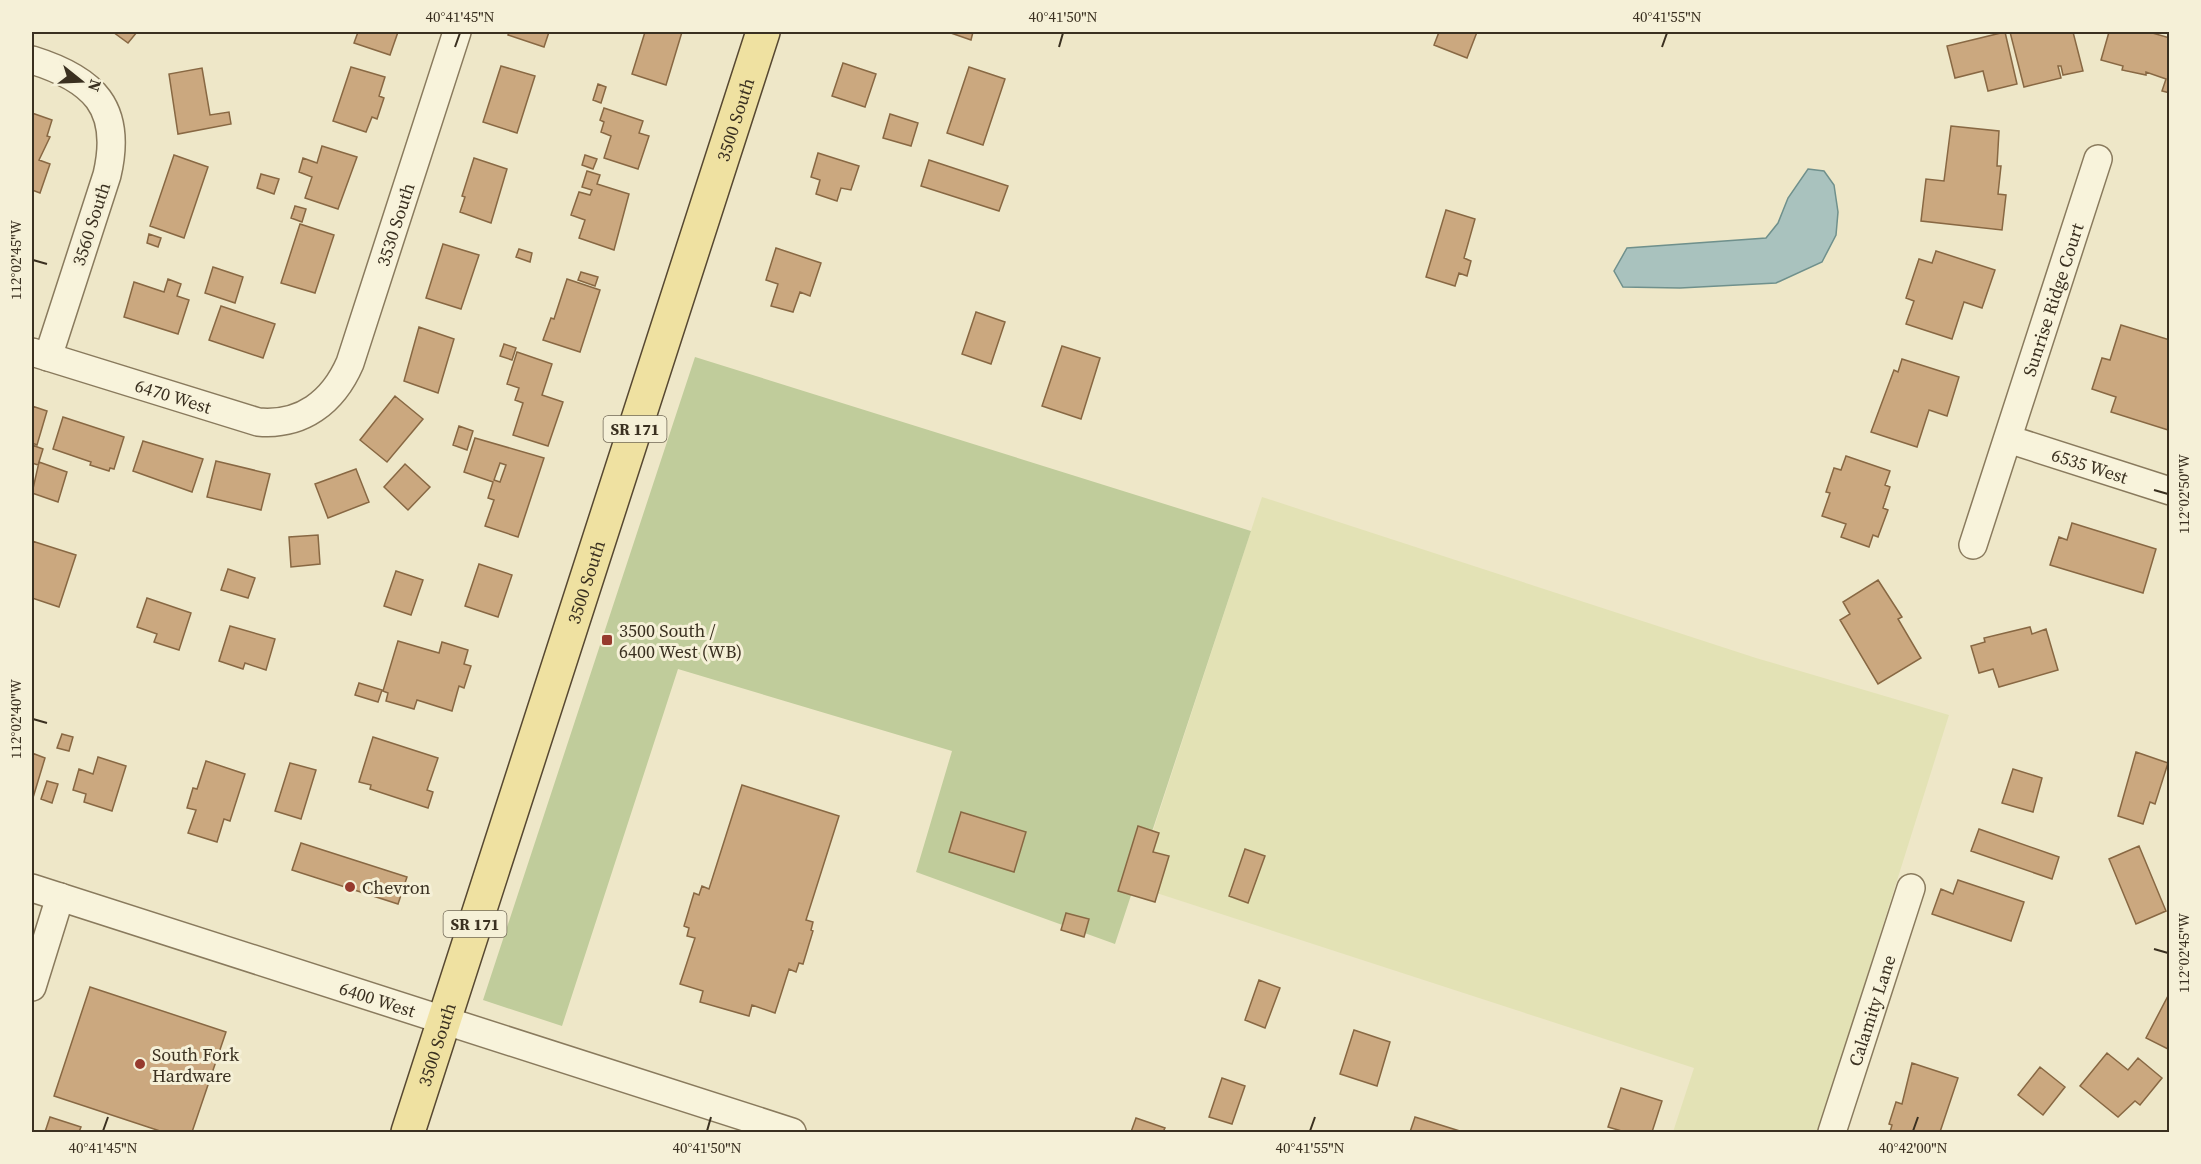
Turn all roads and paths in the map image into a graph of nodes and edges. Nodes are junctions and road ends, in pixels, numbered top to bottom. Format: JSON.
{"nodes":[{"id":1,"x":457,"y":32,"type":"edge"},
{"id":2,"x":763,"y":32,"type":"edge"},
{"id":3,"x":32,"y":60,"type":"edge"},
{"id":4,"x":2098,"y":159,"type":"dead end"},
{"id":5,"x":40,"y":354,"type":"edge"},
{"id":6,"x":317,"y":408,"type":"joint"},
{"id":7,"x":2008,"y":440,"type":"junction"},
{"id":8,"x":2169,"y":491,"type":"edge"},
{"id":9,"x":1973,"y":545,"type":"dead end"},
{"id":10,"x":32,"y":888,"type":"edge"},
{"id":11,"x":1911,"y":888,"type":"dead end"},
{"id":12,"x":60,"y":897,"type":"junction"},
{"id":13,"x":32,"y":987,"type":"edge"},
{"id":14,"x":444,"y":1020,"type":"junction"},
{"id":15,"x":408,"y":1132,"type":"edge"},
{"id":16,"x":792,"y":1132,"type":"edge"},
{"id":17,"x":1832,"y":1132,"type":"edge"}],
"edges":[{"from":1,"to":6,"type":"street","name":"3530 South"},
{"from":2,"to":14,"type":"main road","name":"3500 South","number":"SR 171"},
{"from":3,"to":5,"type":"street","name":"3560 South"},
{"from":4,"to":7,"type":"street","name":"Sunrise Ridge Court"},
{"from":5,"to":6,"type":"street","name":"6470 West"},
{"from":7,"to":8,"type":"street","name":"6535 West"},
{"from":7,"to":9,"type":"street","name":"Sunrise Ridge Court"},
{"from":10,"to":12,"type":"street","name":"6400 West"},
{"from":11,"to":17,"type":"street","name":"Calamity Lane"},
{"from":12,"to":13,"type":"street"},
{"from":12,"to":14,"type":"street","name":"6400 West"},
{"from":14,"to":15,"type":"main road","name":"3500 South","number":"SR 171"},
{"from":14,"to":16,"type":"street","name":"6400 West"}]}
